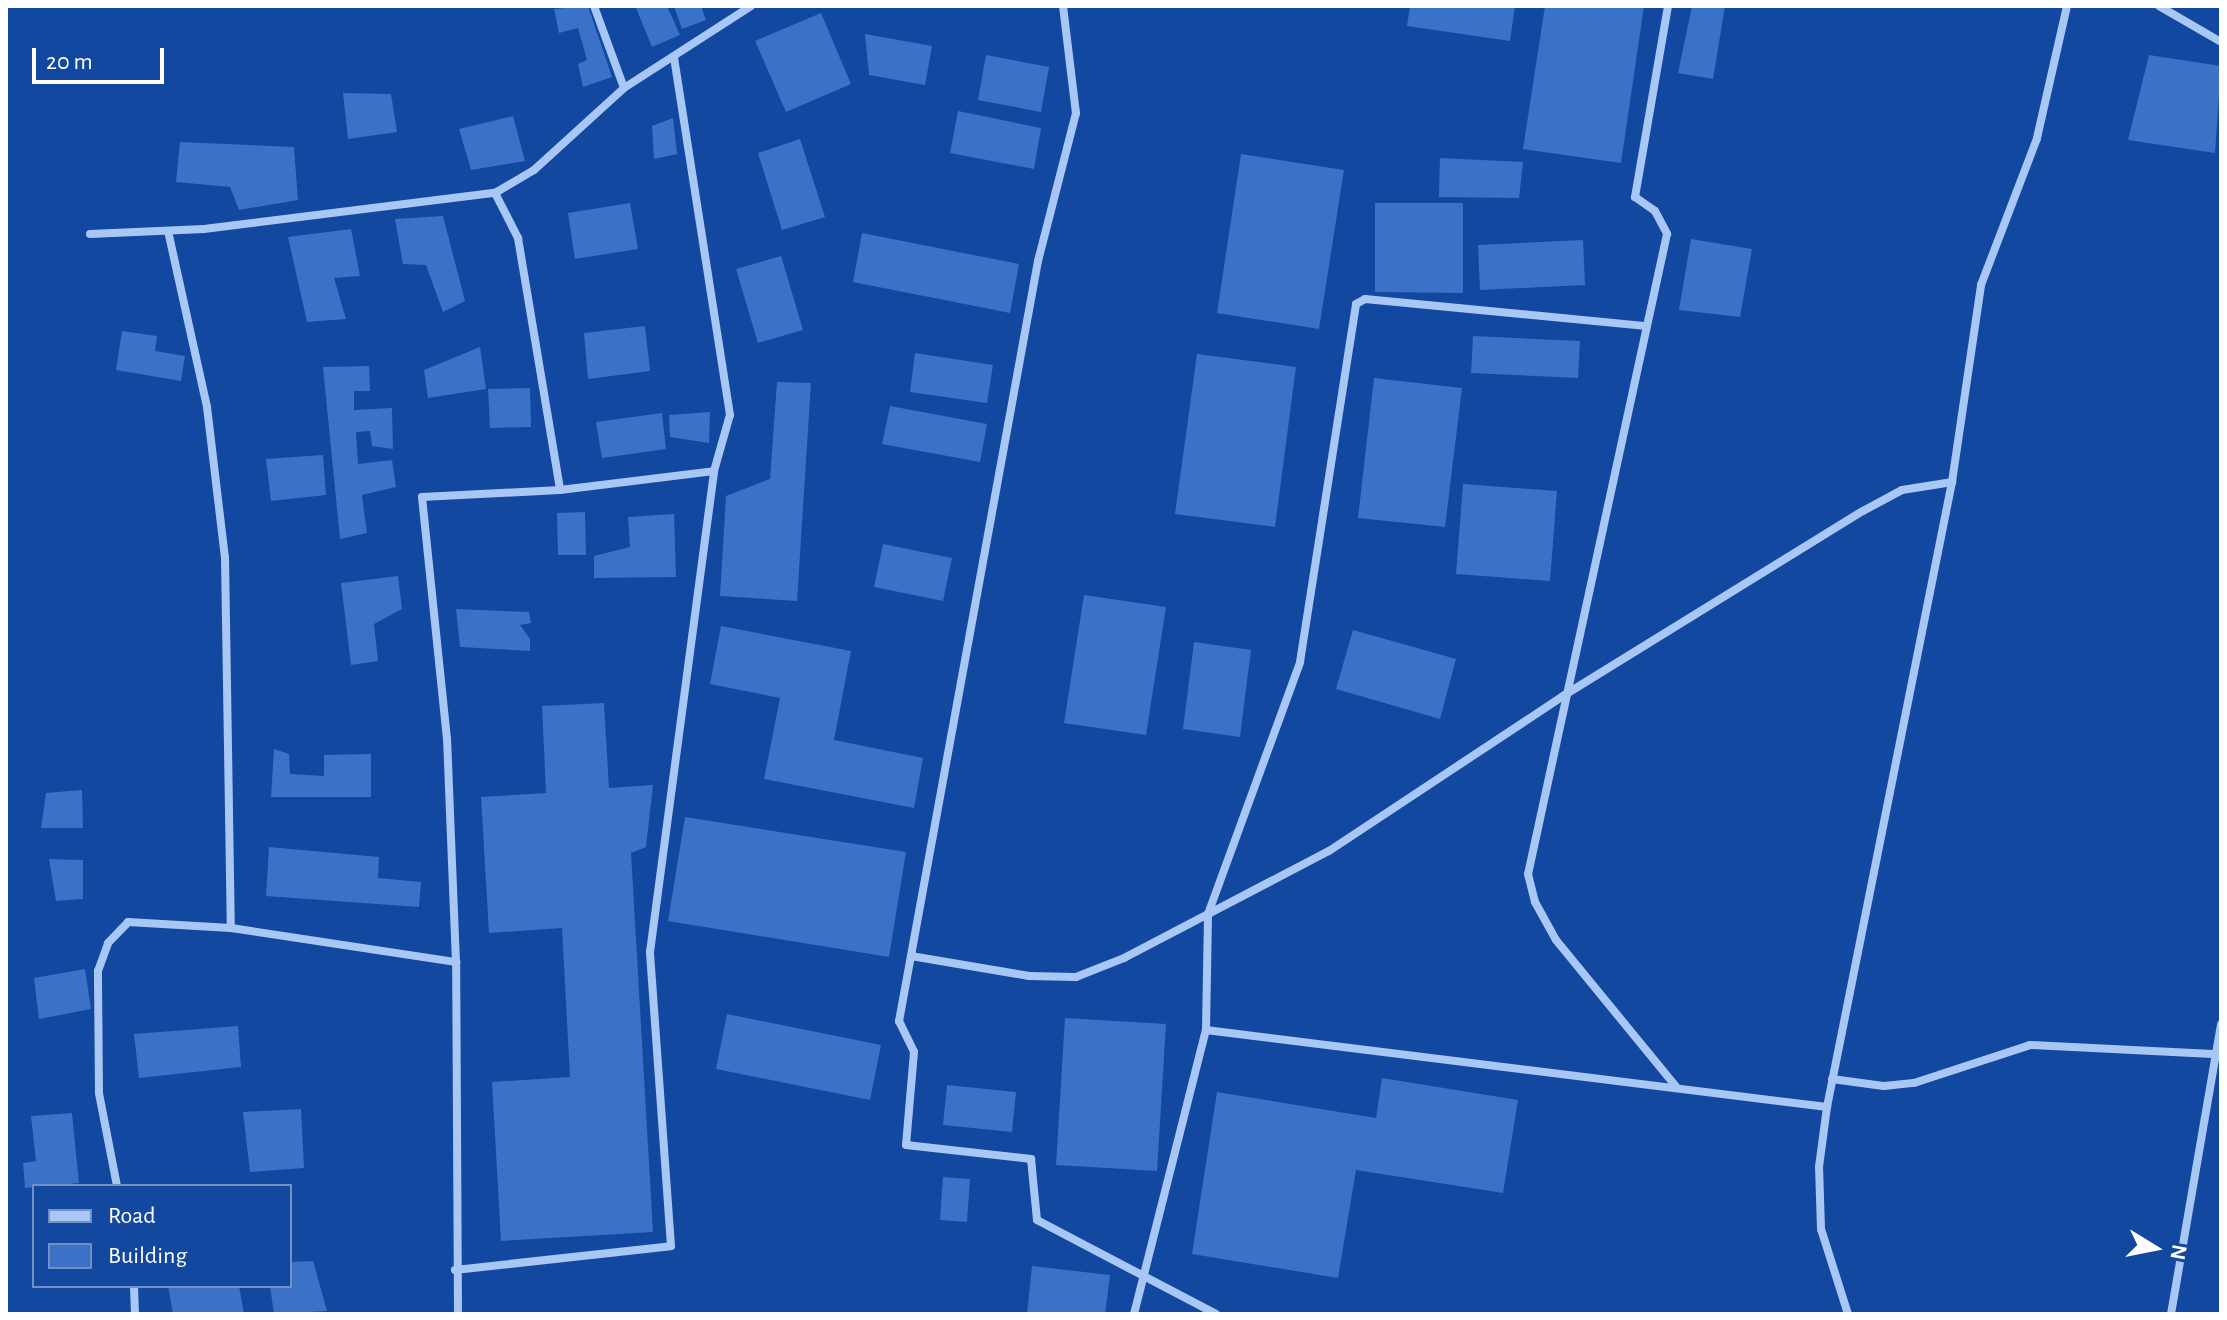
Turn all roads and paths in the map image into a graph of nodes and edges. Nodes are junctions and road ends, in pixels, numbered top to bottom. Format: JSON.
{"nodes":[{"id":1,"x":594,"y":6,"type":"edge"},
{"id":2,"x":751,"y":6,"type":"edge"},
{"id":3,"x":1063,"y":6,"type":"edge"},
{"id":4,"x":1668,"y":6,"type":"edge"},
{"id":5,"x":2067,"y":6,"type":"edge"},
{"id":6,"x":2159,"y":6,"type":"edge"},
{"id":7,"x":2221,"y":42,"type":"edge"},
{"id":8,"x":674,"y":58,"type":"junction"},
{"id":9,"x":624,"y":88,"type":"junction"},
{"id":10,"x":495,"y":193,"type":"junction"},
{"id":11,"x":168,"y":231,"type":"junction"},
{"id":12,"x":90,"y":234,"type":"dead end"},
{"id":13,"x":1647,"y":326,"type":"junction"},
{"id":14,"x":714,"y":471,"type":"junction"},
{"id":15,"x":1952,"y":482,"type":"junction"},
{"id":16,"x":560,"y":490,"type":"junction"},
{"id":17,"x":1563,"y":696,"type":"junction"},
{"id":18,"x":1208,"y":914,"type":"junction"},
{"id":19,"x":231,"y":928,"type":"junction"},
{"id":20,"x":911,"y":956,"type":"junction"},
{"id":21,"x":456,"y":962,"type":"junction"},
{"id":22,"x":2221,"y":1024,"type":"edge"},
{"id":23,"x":1206,"y":1030,"type":"junction"},
{"id":24,"x":2213,"y":1054,"type":"junction"},
{"id":25,"x":1832,"y":1079,"type":"junction"},
{"id":26,"x":1677,"y":1088,"type":"junction"},
{"id":27,"x":1827,"y":1107,"type":"junction"},
{"id":28,"x":117,"y":1184,"type":"edge"},
{"id":29,"x":455,"y":1270,"type":"junction"},
{"id":30,"x":1146,"y":1280,"type":"junction"},
{"id":31,"x":134,"y":1288,"type":"edge"},
{"id":32,"x":135,"y":1314,"type":"edge"},
{"id":33,"x":458,"y":1314,"type":"edge"},
{"id":34,"x":1134,"y":1314,"type":"edge"},
{"id":35,"x":1216,"y":1314,"type":"edge"},
{"id":36,"x":1848,"y":1314,"type":"edge"},
{"id":37,"x":2171,"y":1314,"type":"edge"}],
"edges":[{"from":1,"to":9,"type":"street"},
{"from":2,"to":8,"type":"street"},
{"from":3,"to":20,"type":"street"},
{"from":4,"to":13,"type":"street"},
{"from":5,"to":15,"type":"street"},
{"from":6,"to":7,"type":"street"},
{"from":8,"to":9,"type":"street"},
{"from":8,"to":14,"type":"street"},
{"from":9,"to":10,"type":"street"},
{"from":10,"to":11,"type":"street"},
{"from":10,"to":16,"type":"street"},
{"from":11,"to":12,"type":"street"},
{"from":11,"to":19,"type":"street"},
{"from":13,"to":17,"type":"street"},
{"from":13,"to":18,"type":"street"},
{"from":14,"to":16,"type":"street"},
{"from":14,"to":29,"type":"street"},
{"from":15,"to":17,"type":"street"},
{"from":15,"to":25,"type":"street"},
{"from":16,"to":21,"type":"street"},
{"from":17,"to":18,"type":"street"},
{"from":17,"to":26,"type":"street"},
{"from":18,"to":20,"type":"street"},
{"from":18,"to":23,"type":"street"},
{"from":19,"to":21,"type":"street"},
{"from":19,"to":28,"type":"street"},
{"from":20,"to":30,"type":"street"},
{"from":21,"to":29,"type":"street"},
{"from":22,"to":24,"type":"street"},
{"from":23,"to":26,"type":"street"},
{"from":23,"to":30,"type":"street"},
{"from":24,"to":25,"type":"street"},
{"from":24,"to":37,"type":"street"},
{"from":25,"to":27,"type":"street"},
{"from":26,"to":27,"type":"street"},
{"from":27,"to":36,"type":"street"},
{"from":29,"to":33,"type":"street"},
{"from":30,"to":34,"type":"street"},
{"from":30,"to":35,"type":"street"},
{"from":31,"to":32,"type":"street"}]}
